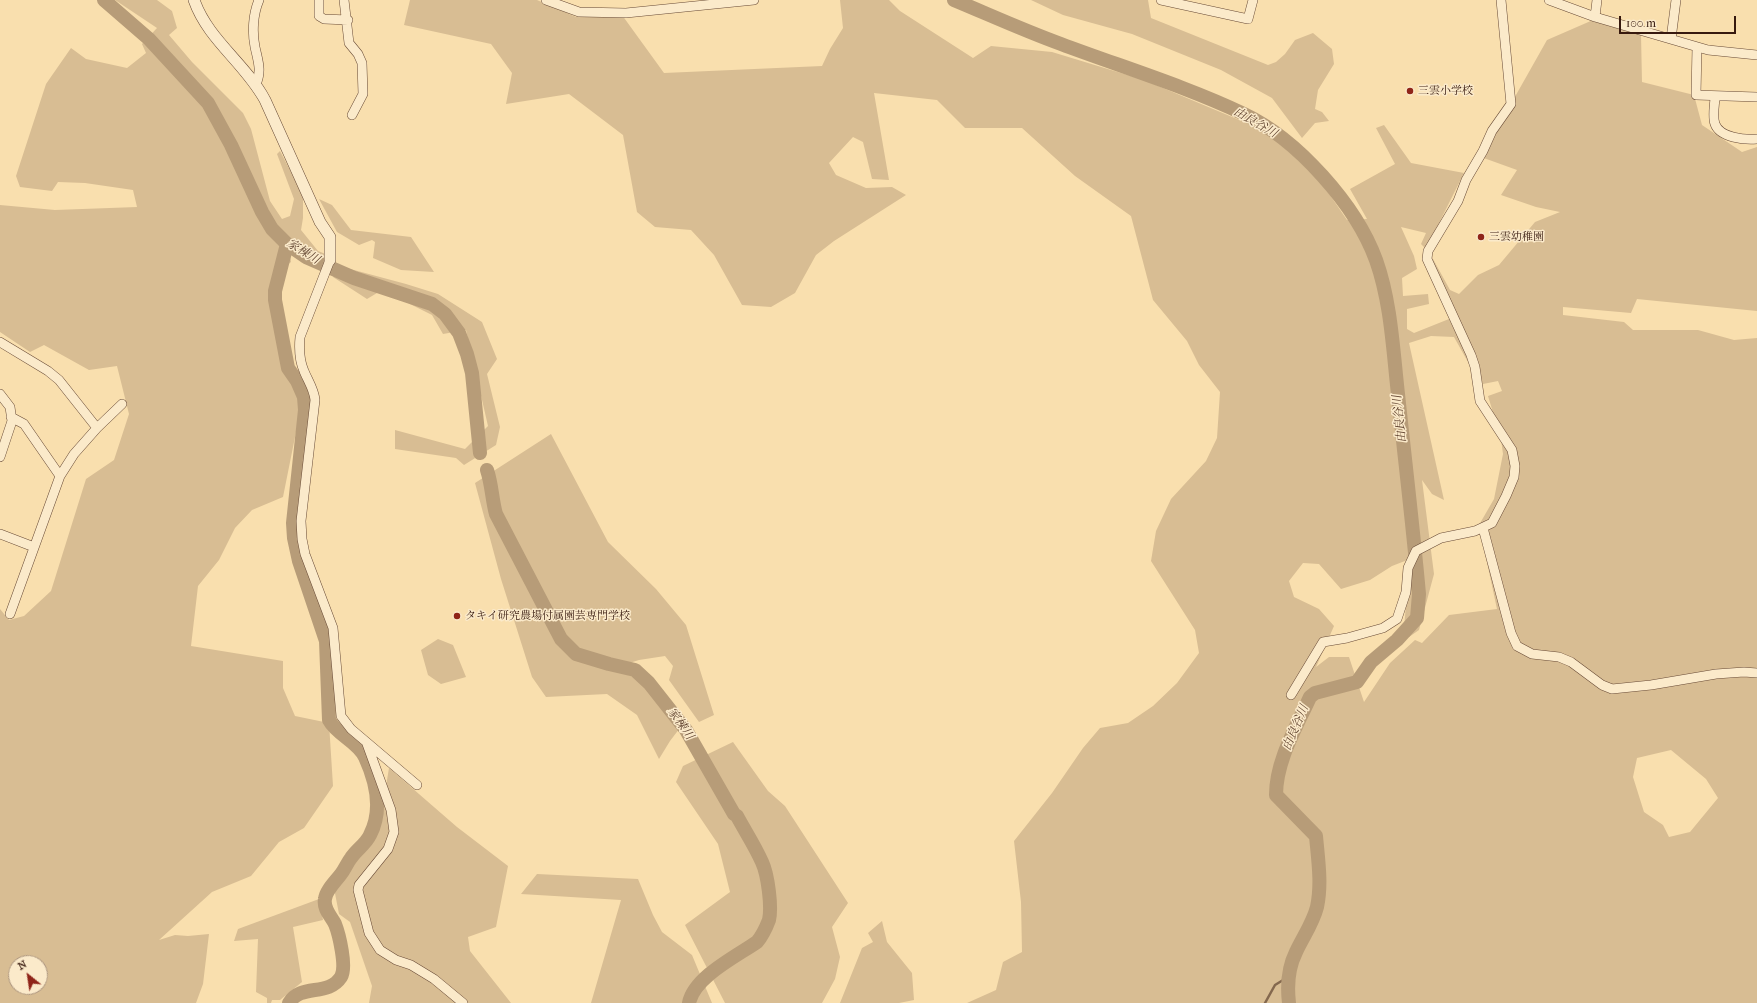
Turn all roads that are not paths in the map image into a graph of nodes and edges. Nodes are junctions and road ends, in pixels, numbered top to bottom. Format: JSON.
{"nodes":[{"id":1,"x":194,"y":0,"type":"edge"},
{"id":2,"x":259,"y":0,"type":"edge"},
{"id":3,"x":319,"y":0,"type":"edge"},
{"id":4,"x":344,"y":0,"type":"edge"},
{"id":5,"x":546,"y":0,"type":"edge"},
{"id":6,"x":754,"y":0,"type":"edge"},
{"id":7,"x":1161,"y":0,"type":"edge"},
{"id":8,"x":1253,"y":0,"type":"edge"},
{"id":9,"x":1501,"y":0,"type":"edge"},
{"id":10,"x":1549,"y":0,"type":"edge"},
{"id":11,"x":1598,"y":0,"type":"edge"},
{"id":12,"x":1676,"y":0,"type":"edge"},
{"id":13,"x":1595,"y":18,"type":"junction"},
{"id":14,"x":348,"y":20,"type":"junction"},
{"id":15,"x":1671,"y":40,"type":"junction"},
{"id":16,"x":1697,"y":47,"type":"junction"},
{"id":17,"x":1757,"y":55,"type":"edge"},
{"id":18,"x":256,"y":84,"type":"junction"},
{"id":19,"x":1715,"y":96,"type":"junction"},
{"id":20,"x":1757,"y":97,"type":"edge"},
{"id":21,"x":352,"y":115,"type":"dead end"},
{"id":22,"x":1757,"y":139,"type":"edge"},
{"id":23,"x":328,"y":265,"type":"joint"},
{"id":24,"x":0,"y":342,"type":"edge"},
{"id":25,"x":0,"y":394,"type":"edge"},
{"id":26,"x":122,"y":404,"type":"dead end"},
{"id":27,"x":11,"y":417,"type":"junction"},
{"id":28,"x":97,"y":428,"type":"junction"},
{"id":29,"x":0,"y":457,"type":"edge"},
{"id":30,"x":60,"y":476,"type":"junction"},
{"id":31,"x":1483,"y":528,"type":"junction"},
{"id":32,"x":0,"y":534,"type":"edge"},
{"id":33,"x":34,"y":547,"type":"junction"},
{"id":34,"x":10,"y":614,"type":"dead end"},
{"id":35,"x":1757,"y":673,"type":"edge"},
{"id":36,"x":1291,"y":695,"type":"dead end"},
{"id":37,"x":365,"y":741,"type":"junction"},
{"id":38,"x":417,"y":785,"type":"dead end"},
{"id":39,"x":463,"y":1003,"type":"edge"}],
"edges":[{"from":1,"to":18,"type":"street"},
{"from":2,"to":18,"type":"street"},
{"from":3,"to":14,"type":"street"},
{"from":4,"to":14,"type":"street"},
{"from":5,"to":6,"type":"street"},
{"from":7,"to":8,"type":"street"},
{"from":9,"to":31,"type":"street"},
{"from":10,"to":13,"type":"street"},
{"from":11,"to":13,"type":"street"},
{"from":12,"to":15,"type":"street"},
{"from":13,"to":15,"type":"street"},
{"from":14,"to":21,"type":"street"},
{"from":15,"to":16,"type":"street"},
{"from":16,"to":17,"type":"street"},
{"from":16,"to":19,"type":"street"},
{"from":18,"to":23,"type":"street"},
{"from":19,"to":20,"type":"street"},
{"from":19,"to":22,"type":"street"},
{"from":23,"to":37,"type":"street"},
{"from":24,"to":28,"type":"street"},
{"from":25,"to":27,"type":"street"},
{"from":26,"to":28,"type":"street"},
{"from":27,"to":29,"type":"street"},
{"from":27,"to":30,"type":"street"},
{"from":28,"to":30,"type":"street"},
{"from":30,"to":33,"type":"street"},
{"from":31,"to":35,"type":"street"},
{"from":31,"to":36,"type":"street"},
{"from":32,"to":33,"type":"street"},
{"from":33,"to":34,"type":"street"},
{"from":37,"to":38,"type":"street"},
{"from":37,"to":39,"type":"street"}]}
